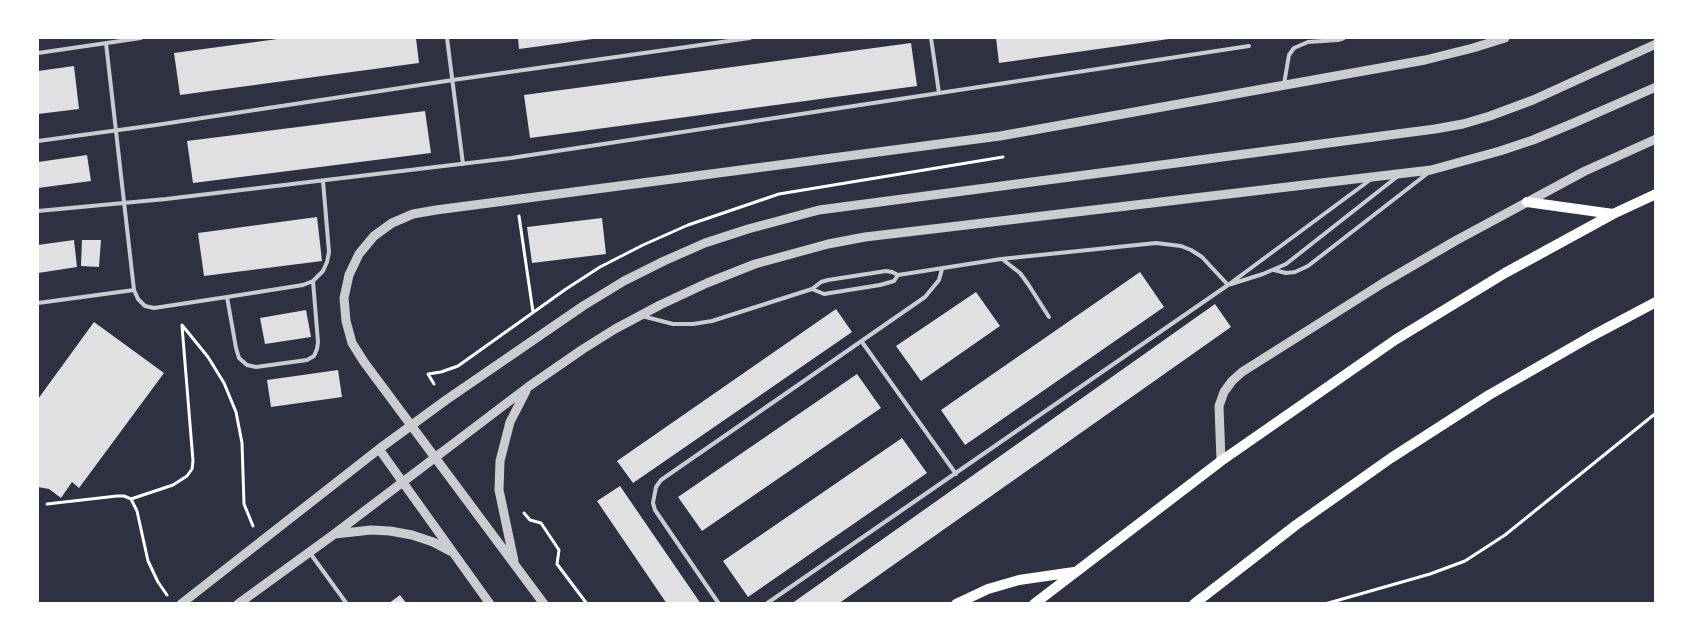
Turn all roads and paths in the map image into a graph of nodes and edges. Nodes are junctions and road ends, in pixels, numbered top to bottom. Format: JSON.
{"nodes":[{"id":1,"x":141,"y":38,"type":"edge"},
{"id":2,"x":447,"y":38,"type":"edge"},
{"id":3,"x":750,"y":38,"type":"edge"},
{"id":4,"x":932,"y":38,"type":"edge"},
{"id":5,"x":1344,"y":38,"type":"edge"},
{"id":6,"x":1504,"y":38,"type":"edge"},
{"id":7,"x":106,"y":43,"type":"junction"},
{"id":8,"x":1656,"y":44,"type":"edge"},
{"id":9,"x":1249,"y":46,"type":"dead end"},
{"id":10,"x":38,"y":52,"type":"edge"},
{"id":11,"x":453,"y":80,"type":"junction"},
{"id":12,"x":1284,"y":86,"type":"junction"},
{"id":13,"x":1656,"y":87,"type":"edge"},
{"id":14,"x":939,"y":93,"type":"junction"},
{"id":15,"x":117,"y":131,"type":"junction"},
{"id":16,"x":1656,"y":139,"type":"edge"},
{"id":17,"x":38,"y":141,"type":"edge"},
{"id":18,"x":463,"y":164,"type":"junction"},
{"id":19,"x":1431,"y":170,"type":"junction"},
{"id":20,"x":1400,"y":174,"type":"junction"},
{"id":21,"x":1374,"y":177,"type":"junction"},
{"id":22,"x":323,"y":181,"type":"junction"},
{"id":23,"x":1656,"y":194,"type":"edge"},
{"id":24,"x":516,"y":199,"type":"junction"},
{"id":25,"x":124,"y":202,"type":"junction"},
{"id":26,"x":1527,"y":202,"type":"junction"},
{"id":27,"x":38,"y":211,"type":"edge"},
{"id":28,"x":1613,"y":214,"type":"junction"},
{"id":29,"x":1001,"y":259,"type":"junction"},
{"id":30,"x":942,"y":269,"type":"junction"},
{"id":31,"x":1274,"y":270,"type":"junction"},
{"id":32,"x":898,"y":275,"type":"junction"},
{"id":33,"x":313,"y":281,"type":"junction"},
{"id":34,"x":1228,"y":285,"type":"junction"},
{"id":35,"x":134,"y":290,"type":"junction"},
{"id":36,"x":812,"y":290,"type":"junction"},
{"id":37,"x":227,"y":297,"type":"junction"},
{"id":38,"x":38,"y":302,"type":"edge"},
{"id":39,"x":1656,"y":302,"type":"edge"},
{"id":40,"x":533,"y":312,"type":"dead end"},
{"id":41,"x":640,"y":316,"type":"junction"},
{"id":42,"x":1049,"y":317,"type":"dead end"},
{"id":43,"x":862,"y":342,"type":"junction"},
{"id":44,"x":528,"y":387,"type":"junction"},
{"id":45,"x":1656,"y":413,"type":"edge"},
{"id":46,"x":412,"y":425,"type":"junction"},
{"id":47,"x":379,"y":449,"type":"junction"},
{"id":48,"x":436,"y":457,"type":"junction"},
{"id":49,"x":1221,"y":461,"type":"junction"},
{"id":50,"x":956,"y":474,"type":"junction"},
{"id":51,"x":403,"y":482,"type":"junction"},
{"id":52,"x":131,"y":499,"type":"junction"},
{"id":53,"x":47,"y":504,"type":"dead end"},
{"id":54,"x":519,"y":507,"type":"dead end"},
{"id":55,"x":333,"y":534,"type":"junction"},
{"id":56,"x":262,"y":539,"type":"junction"},
{"id":57,"x":310,"y":552,"type":"junction"},
{"id":58,"x":452,"y":553,"type":"junction"},
{"id":59,"x":514,"y":564,"type":"junction"},
{"id":60,"x":1076,"y":572,"type":"junction"},
{"id":61,"x":168,"y":596,"type":"dead end"},
{"id":62,"x":181,"y":604,"type":"edge"},
{"id":63,"x":238,"y":604,"type":"edge"},
{"id":64,"x":346,"y":604,"type":"edge"},
{"id":65,"x":490,"y":604,"type":"edge"},
{"id":66,"x":544,"y":604,"type":"edge"},
{"id":67,"x":587,"y":604,"type":"edge"},
{"id":68,"x":719,"y":604,"type":"edge"},
{"id":69,"x":766,"y":604,"type":"edge"},
{"id":70,"x":956,"y":604,"type":"edge"},
{"id":71,"x":1034,"y":604,"type":"edge"},
{"id":72,"x":1194,"y":604,"type":"edge"},
{"id":73,"x":1325,"y":604,"type":"edge"}],
"edges":[{"from":1,"to":7,"type":"lane"},
{"from":2,"to":11,"type":"lane"},
{"from":3,"to":11,"type":"lane"},
{"from":4,"to":14,"type":"lane"},
{"from":5,"to":12,"type":"lane"},
{"from":6,"to":12,"type":"street"},
{"from":7,"to":10,"type":"lane"},
{"from":7,"to":15,"type":"lane"},
{"from":8,"to":46,"type":"street"},
{"from":9,"to":14,"type":"lane"},
{"from":11,"to":15,"type":"lane"},
{"from":11,"to":18,"type":"lane"},
{"from":12,"to":24,"type":"street"},
{"from":13,"to":19,"type":"street"},
{"from":14,"to":18,"type":"lane"},
{"from":15,"to":17,"type":"lane"},
{"from":15,"to":25,"type":"lane"},
{"from":16,"to":26,"type":"street"},
{"from":18,"to":22,"type":"lane"},
{"from":19,"to":20,"type":"street"},
{"from":19,"to":31,"type":"lane"},
{"from":20,"to":21,"type":"street"},
{"from":20,"to":31,"type":"lane"},
{"from":21,"to":34,"type":"lane"},
{"from":21,"to":41,"type":"street"},
{"from":22,"to":25,"type":"lane"},
{"from":22,"to":33,"type":"lane"},
{"from":23,"to":28,"type":"main road"},
{"from":24,"to":40,"type":"path"},
{"from":24,"to":46,"type":"street"},
{"from":25,"to":27,"type":"lane"},
{"from":25,"to":35,"type":"lane"},
{"from":26,"to":28,"type":"main road"},
{"from":26,"to":49,"type":"street"},
{"from":28,"to":49,"type":"main road"},
{"from":29,"to":30,"type":"lane"},
{"from":29,"to":34,"type":"lane"},
{"from":29,"to":42,"type":"lane"},
{"from":30,"to":32,"type":"lane"},
{"from":30,"to":43,"type":"lane"},
{"from":31,"to":34,"type":"lane"},
{"from":32,"to":36,"type":"lane"},
{"from":32,"to":36,"type":"lane"},
{"from":33,"to":37,"type":"lane"},
{"from":33,"to":37,"type":"lane"},
{"from":34,"to":50,"type":"lane"},
{"from":35,"to":37,"type":"lane"},
{"from":35,"to":38,"type":"lane"},
{"from":36,"to":41,"type":"lane"},
{"from":39,"to":72,"type":"main road"},
{"from":41,"to":44,"type":"street"},
{"from":43,"to":50,"type":"lane"},
{"from":43,"to":68,"type":"lane"},
{"from":44,"to":48,"type":"street"},
{"from":44,"to":59,"type":"street"},
{"from":45,"to":73,"type":"path"},
{"from":46,"to":47,"type":"street"},
{"from":46,"to":48,"type":"street"},
{"from":47,"to":51,"type":"street"},
{"from":47,"to":56,"type":"street"},
{"from":48,"to":51,"type":"street"},
{"from":48,"to":59,"type":"street"},
{"from":49,"to":60,"type":"main road"},
{"from":50,"to":69,"type":"lane"},
{"from":51,"to":55,"type":"street"},
{"from":51,"to":58,"type":"street"},
{"from":52,"to":53,"type":"path"},
{"from":52,"to":56,"type":"path"},
{"from":52,"to":61,"type":"path"},
{"from":54,"to":67,"type":"path"},
{"from":55,"to":57,"type":"street"},
{"from":55,"to":58,"type":"street"},
{"from":56,"to":62,"type":"street"},
{"from":57,"to":63,"type":"street"},
{"from":57,"to":64,"type":"lane"},
{"from":58,"to":65,"type":"street"},
{"from":59,"to":66,"type":"street"},
{"from":60,"to":70,"type":"main road"},
{"from":60,"to":71,"type":"main road"}]}
